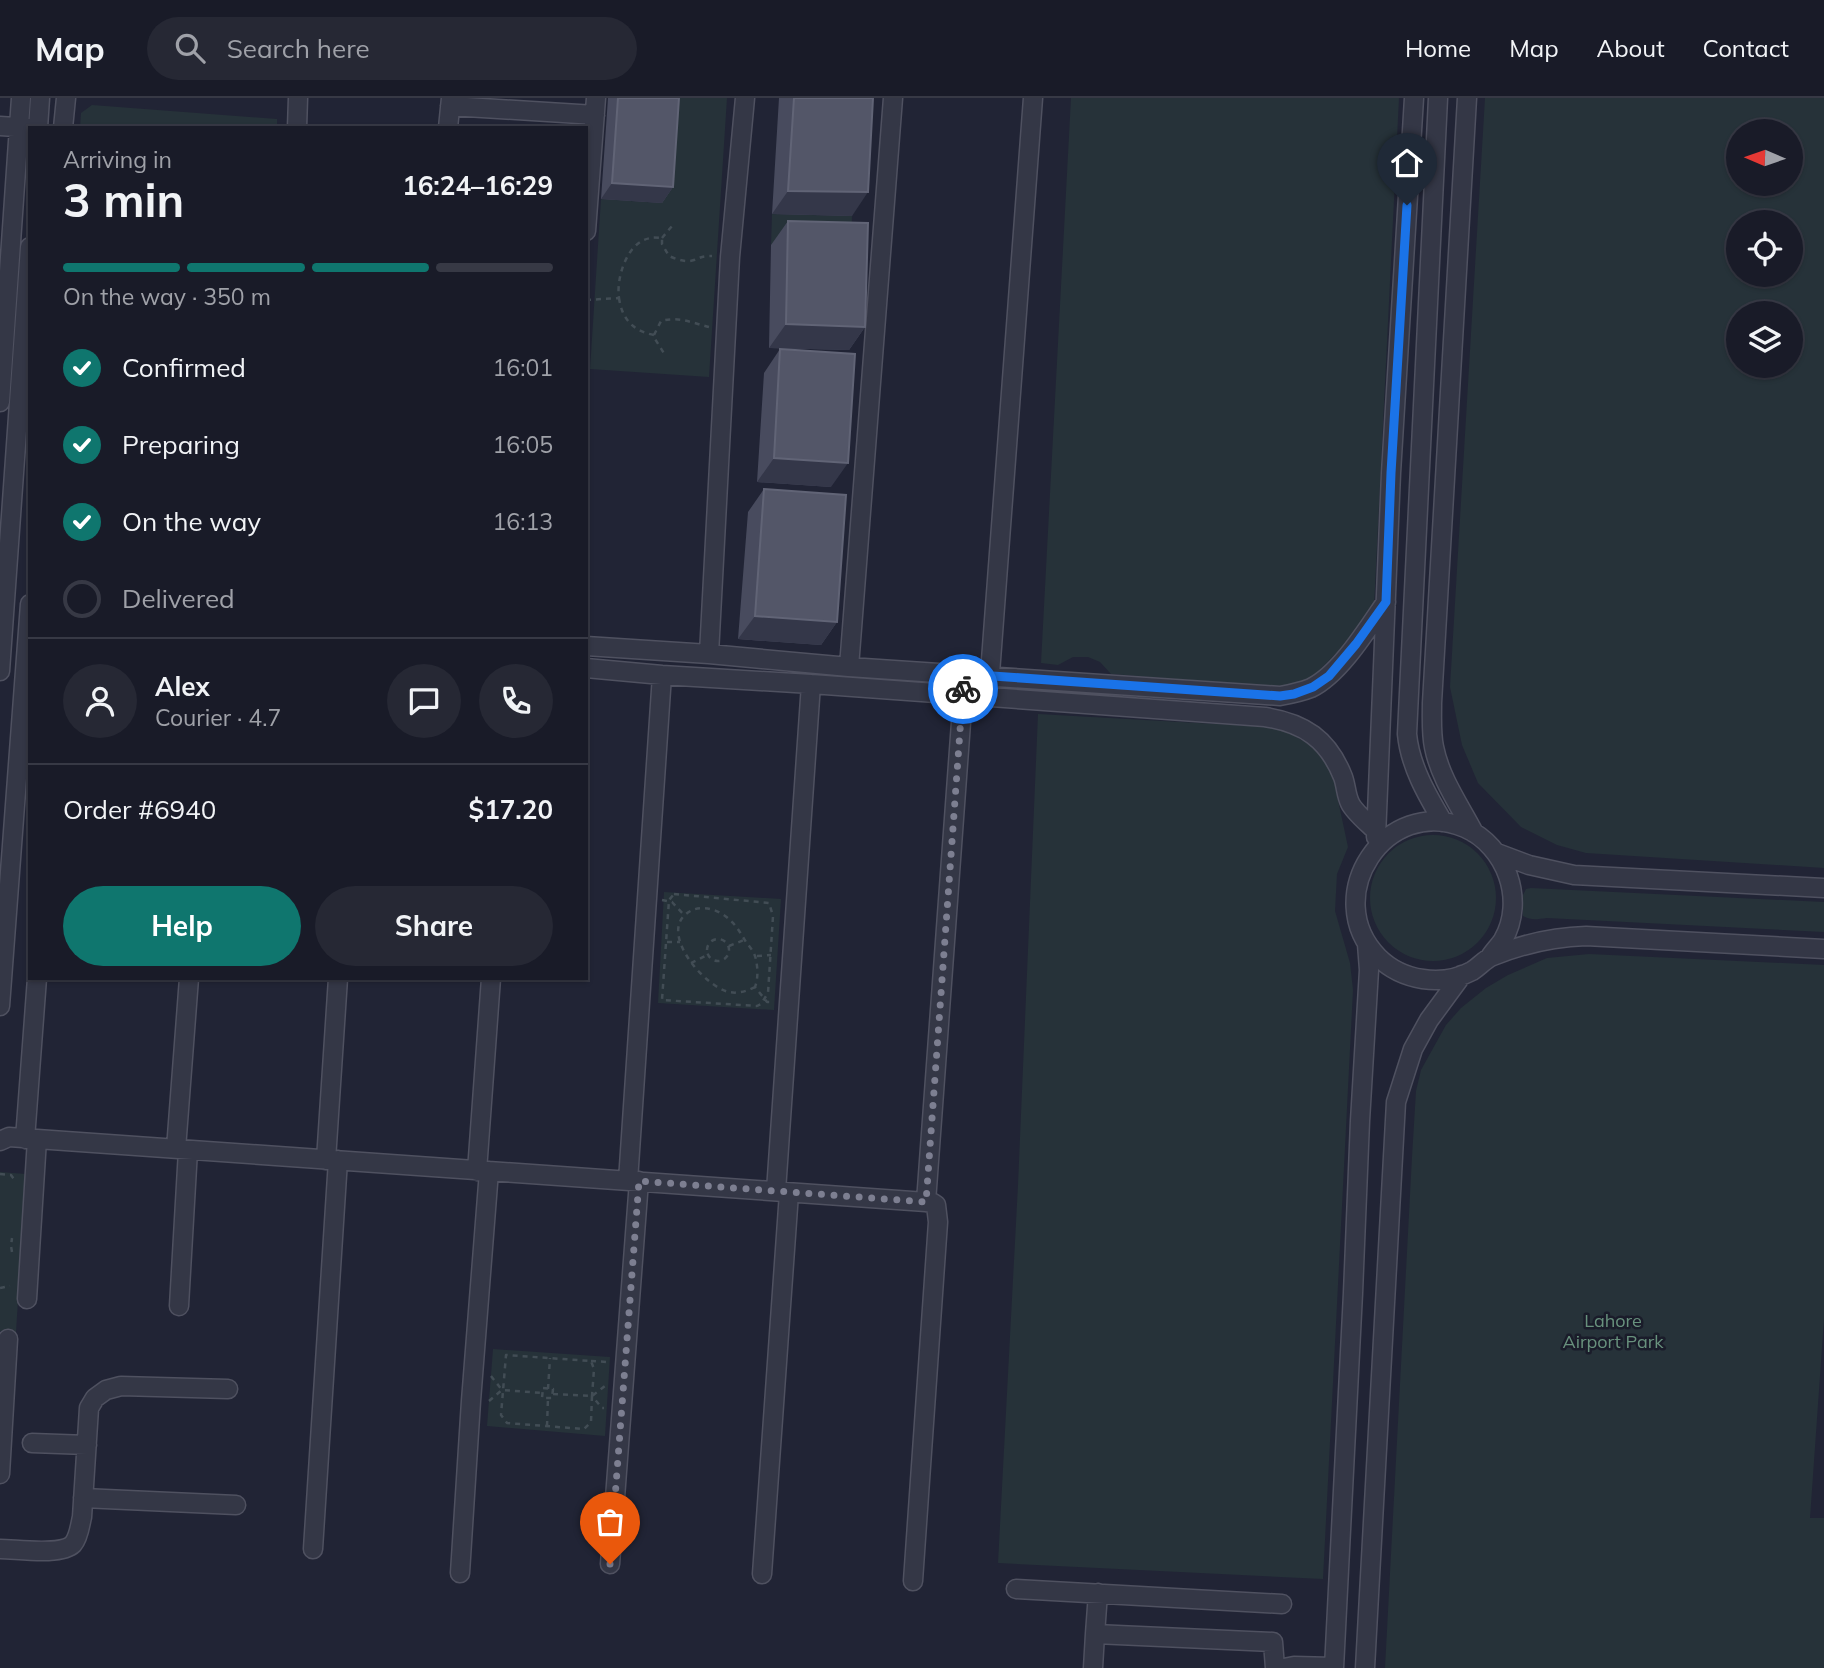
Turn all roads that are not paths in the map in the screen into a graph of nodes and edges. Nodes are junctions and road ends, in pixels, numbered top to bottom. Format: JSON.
{"nodes":[{"id":1,"x":21,"y":98,"type":"edge"},
{"id":2,"x":40,"y":98,"type":"edge"},
{"id":3,"x":66,"y":98,"type":"edge"},
{"id":4,"x":298,"y":98,"type":"edge"},
{"id":5,"x":745,"y":98,"type":"edge"},
{"id":6,"x":893,"y":98,"type":"edge"},
{"id":7,"x":1032,"y":98,"type":"edge"},
{"id":8,"x":1414,"y":98,"type":"edge"},
{"id":9,"x":1438,"y":98,"type":"edge"},
{"id":10,"x":1467,"y":98,"type":"edge"},
{"id":11,"x":450,"y":102,"type":"edge"},
{"id":12,"x":595,"y":107,"type":"edge"},
{"id":13,"x":0,"y":126,"type":"edge"},
{"id":14,"x":28,"y":126,"type":"edge"},
{"id":15,"x":30,"y":126,"type":"edge"},
{"id":16,"x":63,"y":126,"type":"edge"},
{"id":17,"x":296,"y":126,"type":"edge"},
{"id":18,"x":448,"y":126,"type":"edge"},
{"id":19,"x":28,"y":128,"type":"edge"},
{"id":20,"x":28,"y":137,"type":"edge"},
{"id":21,"x":589,"y":156,"type":"edge"},
{"id":22,"x":588,"y":181,"type":"edge"},
{"id":23,"x":28,"y":308,"type":"edge"},
{"id":24,"x":26,"y":369,"type":"edge"},
{"id":25,"x":0,"y":401,"type":"edge"},
{"id":26,"x":1386,"y":602,"type":"junction"},
{"id":27,"x":5,"y":605,"type":"junction"},
{"id":28,"x":28,"y":605,"type":"edge"},
{"id":29,"x":2,"y":627,"type":"edge"},
{"id":30,"x":28,"y":630,"type":"edge"},
{"id":31,"x":28,"y":643,"type":"edge"},
{"id":32,"x":588,"y":646,"type":"edge"},
{"id":33,"x":709,"y":654,"type":"junction"},
{"id":34,"x":849,"y":667,"type":"junction"},
{"id":35,"x":588,"y":668,"type":"edge"},
{"id":36,"x":0,"y":671,"type":"edge"},
{"id":37,"x":964,"y":674,"type":"junction"},
{"id":38,"x":662,"y":675,"type":"junction"},
{"id":39,"x":989,"y":676,"type":"junction"},
{"id":40,"x":811,"y":684,"type":"junction"},
{"id":41,"x":963,"y":695,"type":"junction"},
{"id":42,"x":988,"y":697,"type":"junction"},
{"id":43,"x":1443,"y":822,"type":"junction"},
{"id":44,"x":1474,"y":833,"type":"junction"},
{"id":45,"x":1376,"y":839,"type":"junction"},
{"id":46,"x":1497,"y":853,"type":"junction"},
{"id":47,"x":1824,"y":888,"type":"edge"},
{"id":48,"x":1367,"y":944,"type":"junction"},
{"id":49,"x":1824,"y":949,"type":"edge"},
{"id":50,"x":1490,"y":957,"type":"junction"},
{"id":51,"x":1462,"y":975,"type":"junction"},
{"id":52,"x":37,"y":980,"type":"edge"},
{"id":53,"x":189,"y":980,"type":"edge"},
{"id":54,"x":338,"y":980,"type":"edge"},
{"id":55,"x":491,"y":980,"type":"edge"},
{"id":56,"x":0,"y":1006,"type":"edge"},
{"id":57,"x":14,"y":1138,"type":"edge"},
{"id":58,"x":182,"y":1150,"type":"junction"},
{"id":59,"x":332,"y":1160,"type":"junction"},
{"id":60,"x":483,"y":1171,"type":"junction"},
{"id":61,"x":634,"y":1181,"type":"junction"},
{"id":62,"x":783,"y":1192,"type":"junction"},
{"id":63,"x":926,"y":1202,"type":"junction"},
{"id":64,"x":27,"y":1299,"type":"dead end"},
{"id":65,"x":178,"y":1306,"type":"dead end"},
{"id":66,"x":8,"y":1339,"type":"dead end"},
{"id":67,"x":228,"y":1389,"type":"dead end"},
{"id":68,"x":32,"y":1443,"type":"dead end"},
{"id":69,"x":87,"y":1445,"type":"junction"},
{"id":70,"x":0,"y":1474,"type":"edge"},
{"id":71,"x":83,"y":1498,"type":"junction"},
{"id":72,"x":236,"y":1505,"type":"dead end"},
{"id":73,"x":0,"y":1549,"type":"edge"},
{"id":74,"x":313,"y":1549,"type":"dead end"},
{"id":75,"x":610,"y":1564,"type":"dead end"},
{"id":76,"x":460,"y":1573,"type":"dead end"},
{"id":77,"x":762,"y":1574,"type":"dead end"},
{"id":78,"x":913,"y":1581,"type":"dead end"},
{"id":79,"x":1016,"y":1588,"type":"dead end"},
{"id":80,"x":1098,"y":1593,"type":"junction"},
{"id":81,"x":1282,"y":1604,"type":"dead end"},
{"id":82,"x":1096,"y":1634,"type":"junction"},
{"id":83,"x":1334,"y":1667,"type":"edge"},
{"id":84,"x":1093,"y":1668,"type":"edge"},
{"id":85,"x":1275,"y":1668,"type":"edge"},
{"id":86,"x":1284,"y":1668,"type":"edge"},
{"id":87,"x":1365,"y":1668,"type":"edge"}],
"edges":[{"from":1,"to":14,"type":"street"},
{"from":2,"to":15,"type":"street"},
{"from":3,"to":16,"type":"street"},
{"from":4,"to":17,"type":"street"},
{"from":5,"to":33,"type":"street"},
{"from":6,"to":34,"type":"street"},
{"from":7,"to":39,"type":"street"},
{"from":8,"to":26,"type":"street"},
{"from":9,"to":43,"type":"street"},
{"from":10,"to":44,"type":"street"},
{"from":11,"to":12,"type":"street"},
{"from":11,"to":18,"type":"street"},
{"from":12,"to":21,"type":"street"},
{"from":13,"to":19,"type":"street"},
{"from":20,"to":25,"type":"street"},
{"from":21,"to":22,"type":"street"},
{"from":23,"to":24,"type":"street"},
{"from":24,"to":27,"type":"street"},
{"from":26,"to":39,"type":"street"},
{"from":26,"to":45,"type":"street"},
{"from":27,"to":28,"type":"street"},
{"from":27,"to":29,"type":"street"},
{"from":29,"to":30,"type":"street"},
{"from":29,"to":36,"type":"street"},
{"from":31,"to":56,"type":"street"},
{"from":32,"to":33,"type":"street"},
{"from":33,"to":34,"type":"street"},
{"from":34,"to":37,"type":"street"},
{"from":35,"to":38,"type":"street"},
{"from":37,"to":39,"type":"street"},
{"from":37,"to":41,"type":"street"},
{"from":38,"to":40,"type":"street"},
{"from":38,"to":61,"type":"street"},
{"from":39,"to":42,"type":"street"},
{"from":40,"to":41,"type":"street"},
{"from":40,"to":62,"type":"street"},
{"from":41,"to":42,"type":"street"},
{"from":41,"to":63,"type":"street"},
{"from":42,"to":45,"type":"street"},
{"from":43,"to":44,"type":"street"},
{"from":43,"to":45,"type":"street"},
{"from":44,"to":46,"type":"street"},
{"from":45,"to":48,"type":"street"},
{"from":46,"to":47,"type":"street"},
{"from":46,"to":50,"type":"street"},
{"from":48,"to":51,"type":"street"},
{"from":48,"to":83,"type":"street"},
{"from":49,"to":50,"type":"street"},
{"from":50,"to":51,"type":"street"},
{"from":51,"to":87,"type":"street"},
{"from":52,"to":57,"type":"street"},
{"from":53,"to":58,"type":"street"},
{"from":54,"to":59,"type":"street"},
{"from":55,"to":60,"type":"street"},
{"from":57,"to":58,"type":"street"},
{"from":57,"to":64,"type":"street"},
{"from":58,"to":59,"type":"street"},
{"from":58,"to":65,"type":"street"},
{"from":59,"to":60,"type":"street"},
{"from":59,"to":74,"type":"street"},
{"from":60,"to":61,"type":"street"},
{"from":60,"to":76,"type":"street"},
{"from":61,"to":62,"type":"street"},
{"from":61,"to":75,"type":"street"},
{"from":62,"to":63,"type":"street"},
{"from":62,"to":77,"type":"street"},
{"from":63,"to":78,"type":"street"},
{"from":66,"to":70,"type":"street"},
{"from":67,"to":69,"type":"street"},
{"from":68,"to":69,"type":"street"},
{"from":69,"to":71,"type":"street"},
{"from":71,"to":72,"type":"street"},
{"from":71,"to":73,"type":"street"},
{"from":79,"to":80,"type":"street"},
{"from":80,"to":81,"type":"street"},
{"from":80,"to":82,"type":"street"},
{"from":82,"to":84,"type":"street"},
{"from":82,"to":85,"type":"street"},
{"from":83,"to":86,"type":"street"}]}
